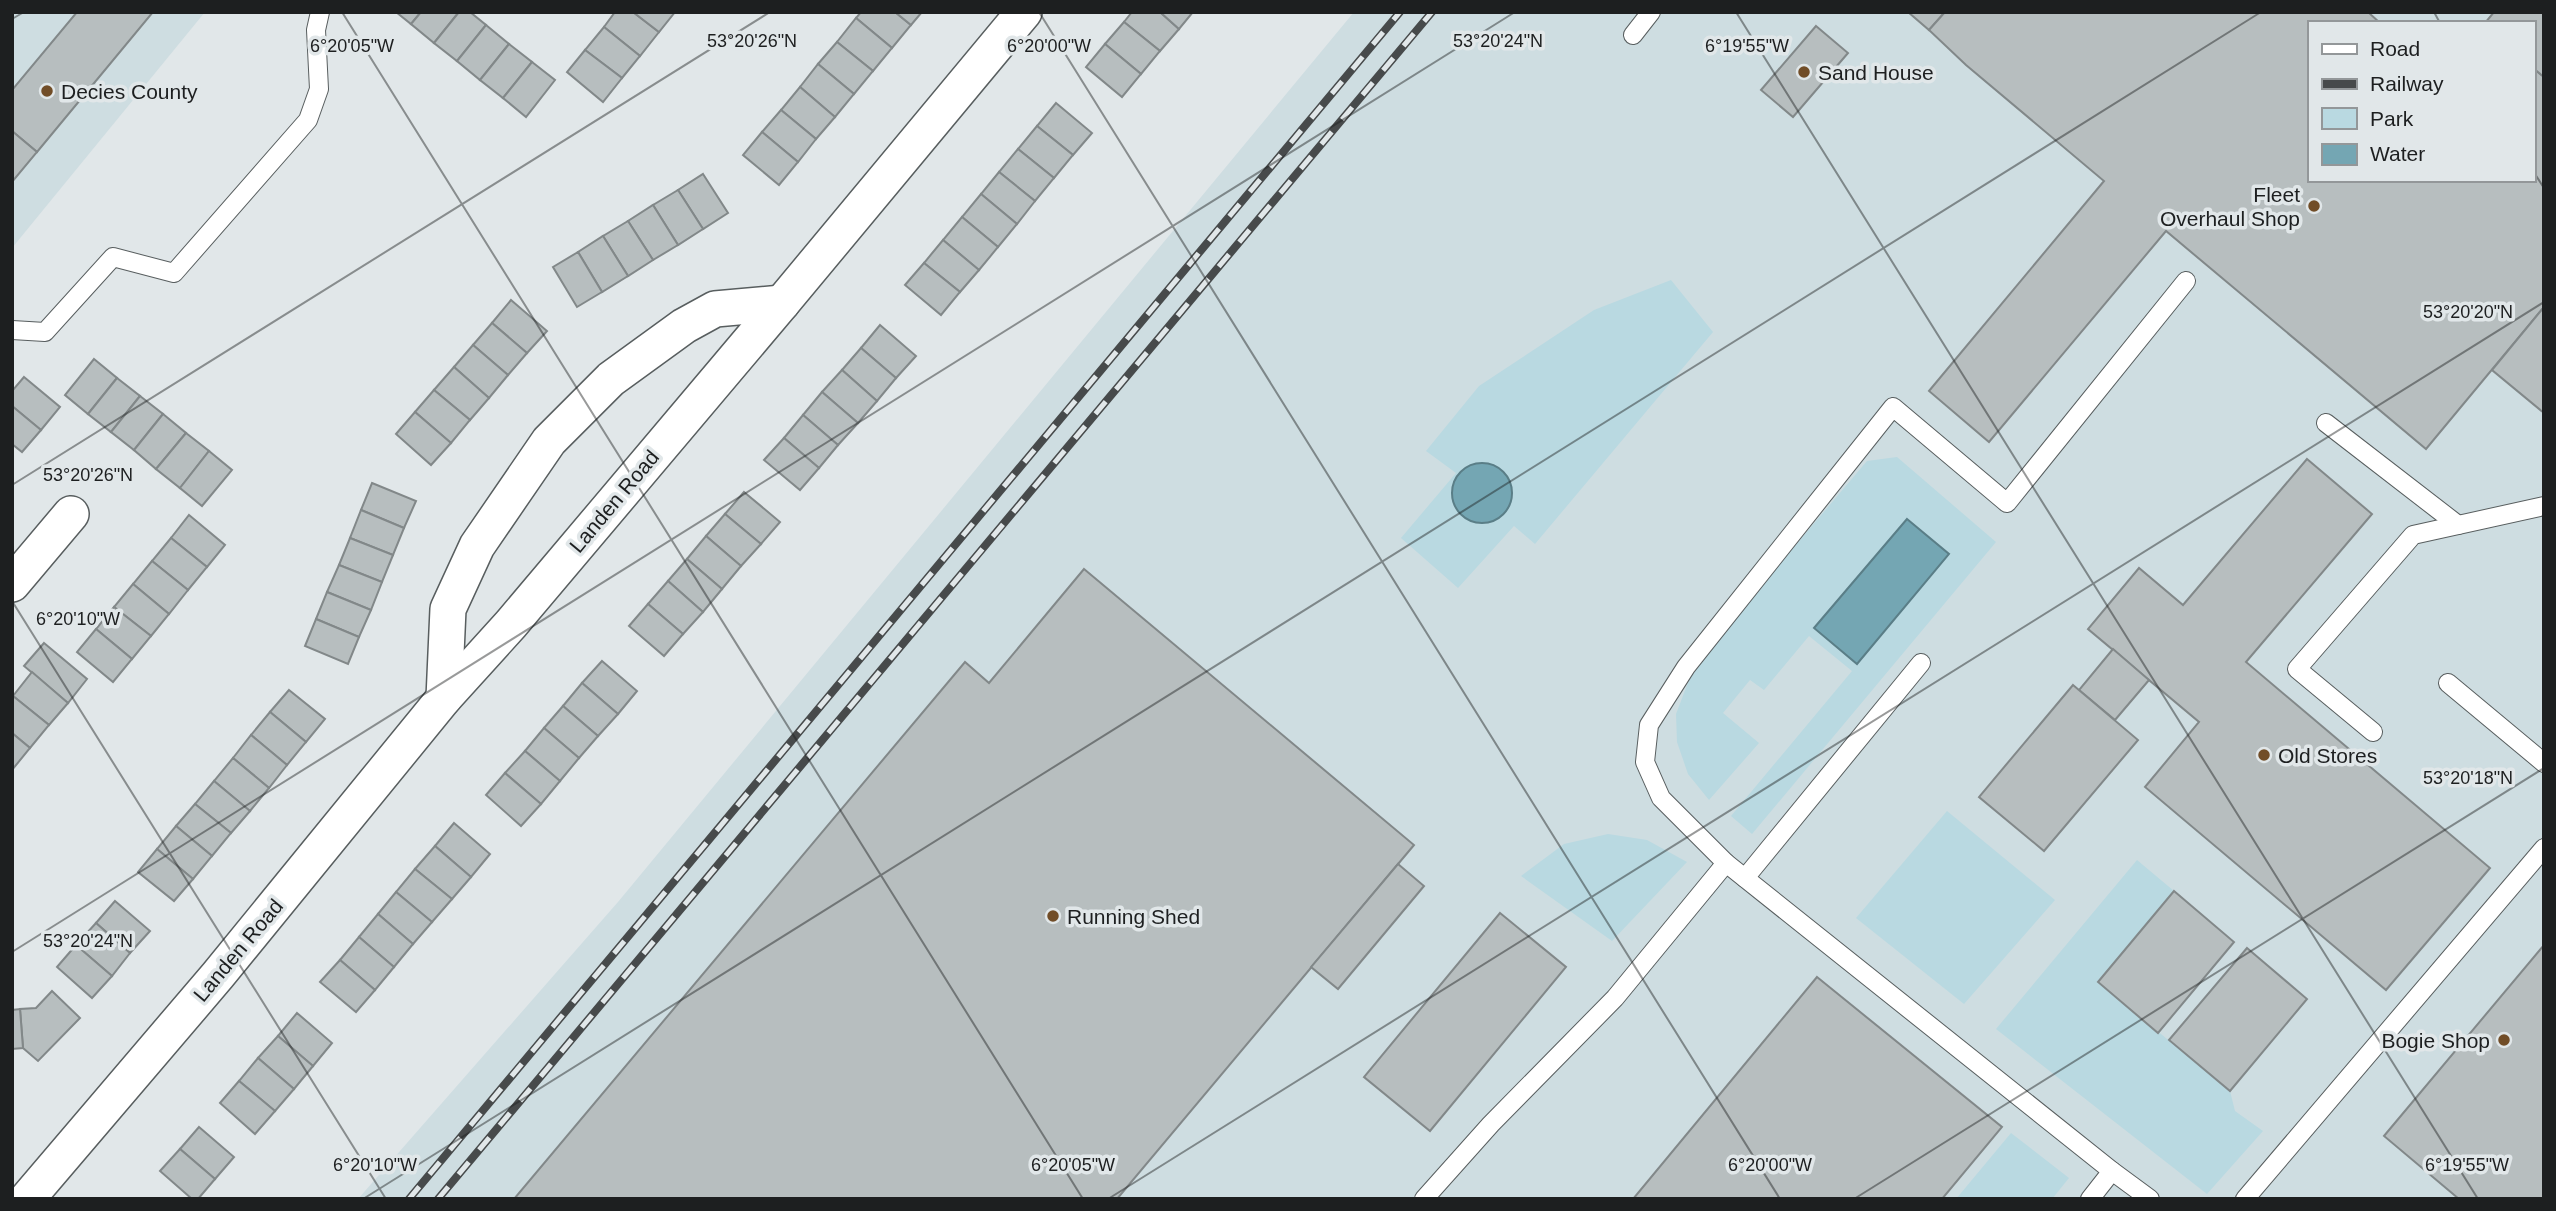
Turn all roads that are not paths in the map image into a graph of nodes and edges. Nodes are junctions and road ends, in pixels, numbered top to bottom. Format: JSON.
{"nodes":[{"id":1,"x":320,"y":12,"type":"edge"},
{"id":2,"x":1024,"y":12,"type":"edge"},
{"id":3,"x":1651,"y":12,"type":"edge"},
{"id":4,"x":1633,"y":36,"type":"dead end"},
{"id":5,"x":2186,"y":281,"type":"dead end"},
{"id":6,"x":782,"y":303,"type":"junction"},
{"id":7,"x":12,"y":330,"type":"edge"},
{"id":8,"x":2326,"y":423,"type":"dead end"},
{"id":9,"x":2544,"y":506,"type":"edge"},
{"id":10,"x":71,"y":514,"type":"dead end"},
{"id":11,"x":2458,"y":525,"type":"junction"},
{"id":12,"x":12,"y":584,"type":"edge"},
{"id":13,"x":1921,"y":663,"type":"dead end"},
{"id":14,"x":2448,"y":683,"type":"dead end"},
{"id":15,"x":444,"y":698,"type":"junction"},
{"id":16,"x":2373,"y":732,"type":"dead end"},
{"id":17,"x":2544,"y":763,"type":"edge"},
{"id":18,"x":2544,"y":848,"type":"edge"},
{"id":19,"x":1726,"y":863,"type":"junction"},
{"id":20,"x":1745,"y":878,"type":"junction"},
{"id":21,"x":2112,"y":1171,"type":"junction"},
{"id":22,"x":27,"y":1199,"type":"edge"},
{"id":23,"x":1424,"y":1199,"type":"edge"},
{"id":24,"x":2090,"y":1199,"type":"edge"},
{"id":25,"x":2150,"y":1199,"type":"edge"},
{"id":26,"x":2245,"y":1199,"type":"edge"}],
"edges":[{"from":1,"to":7,"type":"lane"},
{"from":2,"to":6,"type":"street","name":"Landen Road"},
{"from":3,"to":4,"type":"lane"},
{"from":5,"to":19,"type":"lane"},
{"from":6,"to":15,"type":"street","name":"Landen Road"},
{"from":6,"to":15,"type":"street"},
{"from":8,"to":11,"type":"lane"},
{"from":9,"to":11,"type":"lane"},
{"from":10,"to":12,"type":"street"},
{"from":11,"to":16,"type":"lane"},
{"from":13,"to":20,"type":"lane"},
{"from":14,"to":17,"type":"lane"},
{"from":15,"to":22,"type":"street","name":"Landen Road"},
{"from":18,"to":26,"type":"lane"},
{"from":19,"to":20,"type":"lane"},
{"from":19,"to":23,"type":"lane"},
{"from":20,"to":21,"type":"lane"},
{"from":21,"to":24,"type":"lane"},
{"from":21,"to":25,"type":"lane"}]}
